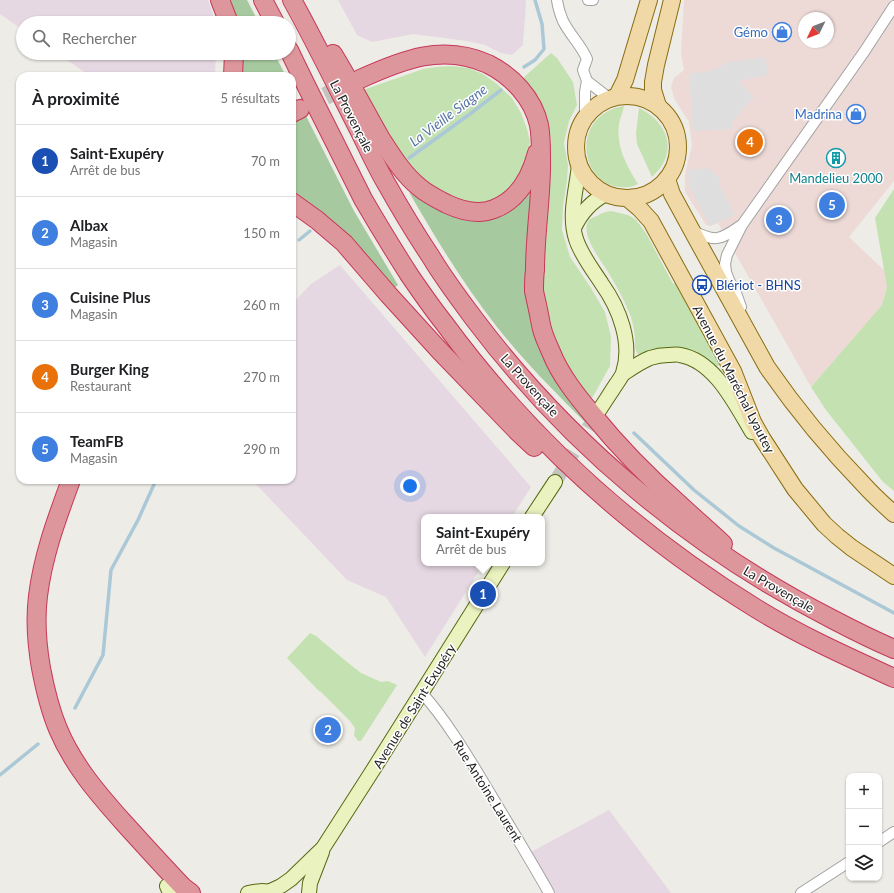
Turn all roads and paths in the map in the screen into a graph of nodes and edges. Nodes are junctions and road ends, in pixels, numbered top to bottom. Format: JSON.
{"nodes":[{"id":1,"x":220,"y":0,"type":"edge"},
{"id":2,"x":263,"y":0,"type":"edge"},
{"id":3,"x":292,"y":0,"type":"edge"},
{"id":4,"x":299,"y":0,"type":"edge"},
{"id":5,"x":557,"y":0,"type":"edge"},
{"id":6,"x":588,"y":0,"type":"edge"},
{"id":7,"x":593,"y":0,"type":"edge"},
{"id":8,"x":649,"y":0,"type":"edge"},
{"id":9,"x":672,"y":0,"type":"edge"},
{"id":10,"x":894,"y":6,"type":"edge"},
{"id":11,"x":226,"y":16,"type":"edge"},
{"id":12,"x":271,"y":16,"type":"edge"},
{"id":13,"x":234,"y":60,"type":"edge"},
{"id":14,"x":294,"y":60,"type":"edge"},
{"id":15,"x":233,"y":72,"type":"edge"},
{"id":16,"x":360,"y":79,"type":"tunnel mouth"},
{"id":17,"x":587,"y":81,"type":"junction"},
{"id":18,"x":613,"y":97,"type":"junction"},
{"id":19,"x":658,"y":106,"type":"junction"},
{"id":20,"x":585,"y":117,"type":"junction"},
{"id":21,"x":540,"y":139,"type":"junction"},
{"id":22,"x":579,"y":164,"type":"junction"},
{"id":23,"x":667,"y":179,"type":"junction"},
{"id":24,"x":606,"y":194,"type":"junction"},
{"id":25,"x":628,"y":198,"type":"junction"},
{"id":26,"x":296,"y":204,"type":"edge"},
{"id":27,"x":742,"y":225,"type":"junction"},
{"id":28,"x":574,"y":228,"type":"junction"},
{"id":29,"x":691,"y":229,"type":"junction"},
{"id":30,"x":758,"y":350,"type":"junction"},
{"id":31,"x":623,"y":374,"type":"junction"},
{"id":32,"x":600,"y":409,"type":"tunnel mouth"},
{"id":33,"x":555,"y":482,"type":"tunnel mouth"},
{"id":34,"x":58,"y":484,"type":"edge"},
{"id":35,"x":69,"y":484,"type":"edge"},
{"id":36,"x":621,"y":512,"type":"junction"},
{"id":37,"x":534,"y":514,"type":"edge"},
{"id":38,"x":894,"y":514,"type":"edge"},
{"id":39,"x":824,"y":524,"type":"junction"},
{"id":40,"x":501,"y":566,"type":"edge"},
{"id":41,"x":894,"y":576,"type":"edge"},
{"id":42,"x":757,"y":577,"type":"junction"},
{"id":43,"x":894,"y":649,"type":"edge"},
{"id":44,"x":894,"y":678,"type":"edge"},
{"id":45,"x":422,"y":693,"type":"junction"},
{"id":46,"x":894,"y":832,"type":"edge"},
{"id":47,"x":882,"y":840,"type":"edge"},
{"id":48,"x":323,"y":848,"type":"junction"},
{"id":49,"x":846,"y":864,"type":"edge"},
{"id":50,"x":170,"y":891,"type":"edge"},
{"id":51,"x":270,"y":892,"type":"edge"},
{"id":52,"x":191,"y":893,"type":"edge"},
{"id":53,"x":248,"y":893,"type":"edge"},
{"id":54,"x":308,"y":893,"type":"edge"},
{"id":55,"x":549,"y":893,"type":"edge"},
{"id":56,"x":801,"y":893,"type":"edge"}],
"edges":[{"from":1,"to":11,"type":"highway"},
{"from":2,"to":12,"type":"highway"},
{"from":3,"to":42,"type":"highway","name":"La Provençale"},
{"from":4,"to":21,"type":"highway"},
{"from":5,"to":17,"type":"street"},
{"from":6,"to":7,"type":"street"},
{"from":8,"to":18,"type":"main road"},
{"from":9,"to":19,"type":"main road"},
{"from":10,"to":27,"type":"street"},
{"from":13,"to":15,"type":"highway"},
{"from":14,"to":36,"type":"highway","name":"La Provençale"},
{"from":16,"to":21,"type":"highway"},
{"from":17,"to":18,"type":"street"},
{"from":17,"to":20,"type":"street"},
{"from":18,"to":19,"type":"main road"},
{"from":18,"to":20,"type":"main road"},
{"from":19,"to":23,"type":"main road"},
{"from":20,"to":22,"type":"main road"},
{"from":21,"to":42,"type":"highway"},
{"from":22,"to":24,"type":"main road"},
{"from":22,"to":28,"type":"main road"},
{"from":23,"to":25,"type":"main road"},
{"from":23,"to":29,"type":"main road"},
{"from":24,"to":25,"type":"main road"},
{"from":24,"to":28,"type":"main road"},
{"from":25,"to":39,"type":"main road","name":"Avenue du Maréchal Lyautey"},
{"from":26,"to":36,"type":"highway"},
{"from":27,"to":29,"type":"street"},
{"from":27,"to":30,"type":"street"},
{"from":28,"to":31,"type":"main road"},
{"from":29,"to":30,"type":"main road"},
{"from":30,"to":38,"type":"main road"},
{"from":31,"to":32,"type":"main road"},
{"from":31,"to":39,"type":"main road"},
{"from":33,"to":37,"type":"main road"},
{"from":34,"to":50,"type":"highway"},
{"from":35,"to":52,"type":"highway"},
{"from":36,"to":44,"type":"highway","name":"La Provençale"},
{"from":39,"to":41,"type":"main road","name":"Avenue du Maréchal Lyautey"},
{"from":40,"to":45,"type":"main road","name":"Avenue de Saint-Exupéry"},
{"from":42,"to":43,"type":"highway","name":"La Provençale"},
{"from":45,"to":48,"type":"main road","name":"Avenue de Saint-Exupéry"},
{"from":45,"to":55,"type":"street","name":"Rue Antoine Laurent"},
{"from":46,"to":47,"type":"street"},
{"from":48,"to":51,"type":"main road","name":"Avenue de Saint-Exupéry"},
{"from":48,"to":54,"type":"main road","name":"Avenue de Saint-Exupéry"},
{"from":49,"to":56,"type":"street"},
{"from":51,"to":53,"type":"main road"}]}
